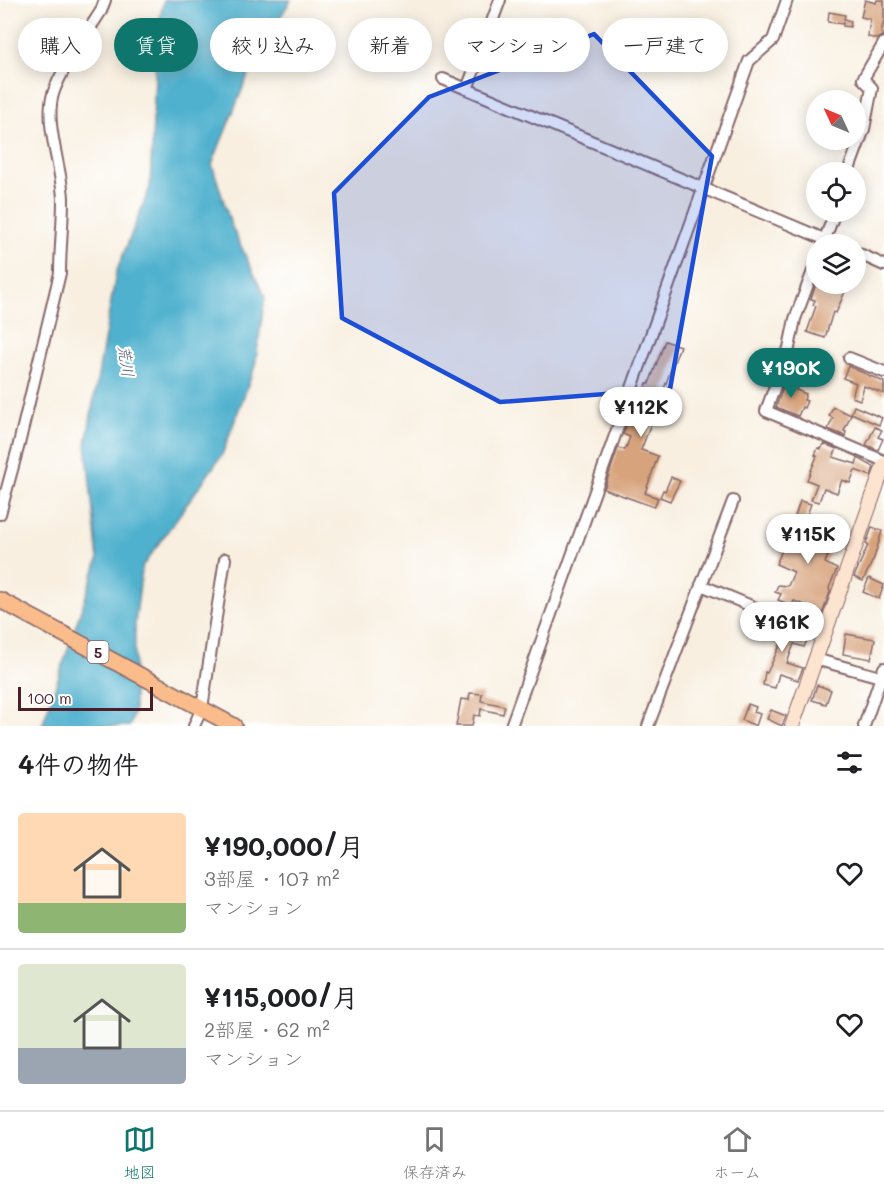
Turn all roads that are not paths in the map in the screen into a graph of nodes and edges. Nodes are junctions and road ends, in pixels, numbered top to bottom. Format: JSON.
{"nodes":[{"id":1,"x":105,"y":0,"type":"edge"},
{"id":2,"x":500,"y":0,"type":"edge"},
{"id":3,"x":787,"y":0,"type":"edge"},
{"id":4,"x":884,"y":43,"type":"edge"},
{"id":5,"x":443,"y":79,"type":"dead end"},
{"id":6,"x":467,"y":89,"type":"junction"},
{"id":7,"x":852,"y":162,"type":"edge"},
{"id":8,"x":703,"y":189,"type":"junction"},
{"id":9,"x":806,"y":234,"type":"edge"},
{"id":10,"x":866,"y":257,"type":"edge"},
{"id":11,"x":884,"y":265,"type":"edge"},
{"id":12,"x":806,"y":290,"type":"edge"},
{"id":13,"x":849,"y":358,"type":"dead end"},
{"id":14,"x":884,"y":372,"type":"edge"},
{"id":15,"x":884,"y":463,"type":"edge"},
{"id":16,"x":732,"y":501,"type":"dead end"},
{"id":17,"x":1,"y":510,"type":"edge"},
{"id":18,"x":225,"y":559,"type":"dead end"},
{"id":19,"x":701,"y":585,"type":"junction"},
{"id":20,"x":0,"y":600,"type":"edge"},
{"id":21,"x":0,"y":611,"type":"edge"},
{"id":22,"x":823,"y":636,"type":"junction"},
{"id":23,"x":815,"y":659,"type":"junction"},
{"id":24,"x":883,"y":674,"type":"edge"},
{"id":25,"x":196,"y":714,"type":"edge"},
{"id":26,"x":216,"y":726,"type":"edge"},
{"id":27,"x":234,"y":726,"type":"edge"},
{"id":28,"x":511,"y":726,"type":"edge"},
{"id":29,"x":648,"y":726,"type":"edge"},
{"id":30,"x":792,"y":726,"type":"edge"},
{"id":31,"x":864,"y":726,"type":"edge"}],
"edges":[{"from":1,"to":17,"type":"street"},
{"from":2,"to":6,"type":"street"},
{"from":3,"to":8,"type":"street"},
{"from":4,"to":7,"type":"street"},
{"from":5,"to":6,"type":"street"},
{"from":6,"to":8,"type":"street"},
{"from":8,"to":9,"type":"street"},
{"from":8,"to":28,"type":"street"},
{"from":10,"to":11,"type":"street"},
{"from":12,"to":15,"type":"street"},
{"from":13,"to":14,"type":"street"},
{"from":15,"to":22,"type":"street"},
{"from":16,"to":19,"type":"street"},
{"from":18,"to":25,"type":"street"},
{"from":19,"to":22,"type":"street"},
{"from":19,"to":29,"type":"street"},
{"from":20,"to":25,"type":"main road","number":"5"},
{"from":21,"to":25,"type":"main road","number":"5"},
{"from":22,"to":23,"type":"street"},
{"from":23,"to":24,"type":"street"},
{"from":23,"to":30,"type":"street"},
{"from":24,"to":31,"type":"street"},
{"from":25,"to":26,"type":"main road","number":"5"},
{"from":25,"to":27,"type":"main road","number":"5"}]}
